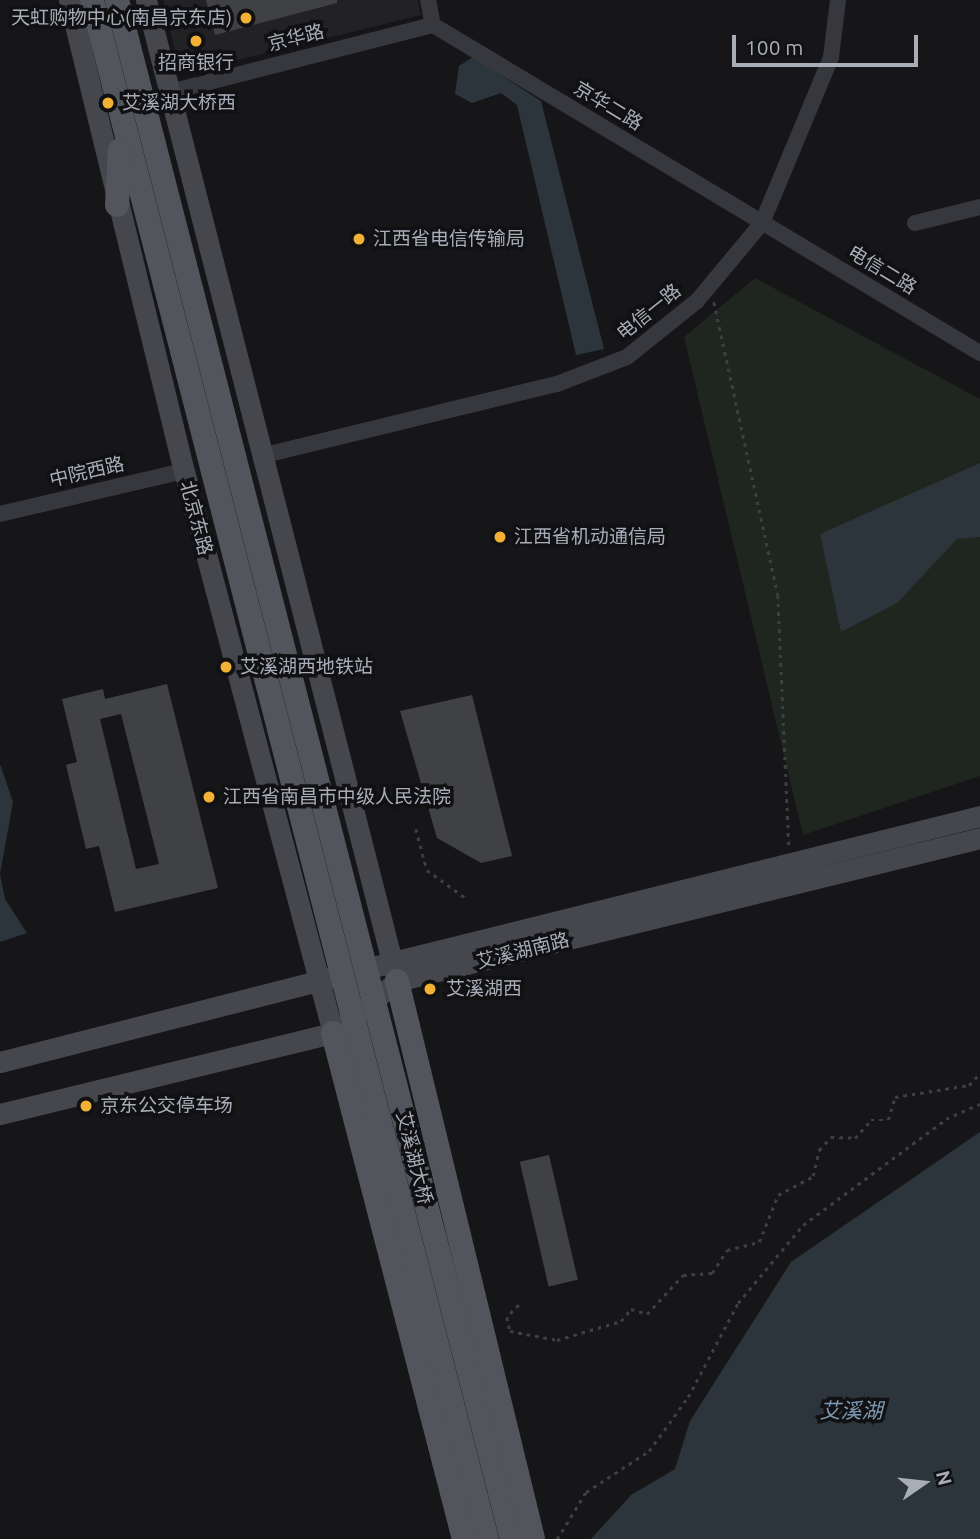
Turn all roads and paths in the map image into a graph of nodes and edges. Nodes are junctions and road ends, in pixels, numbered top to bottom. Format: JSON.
{"nodes":[{"id":1,"x":69,"y":0,"type":"edge"},
{"id":2,"x":92,"y":0,"type":"edge"},
{"id":3,"x":117,"y":0,"type":"edge"},
{"id":4,"x":146,"y":0,"type":"edge"},
{"id":5,"x":428,"y":0,"type":"edge"},
{"id":6,"x":838,"y":0,"type":"edge"},
{"id":7,"x":433,"y":25,"type":"junction"},
{"id":8,"x":170,"y":92,"type":"junction"},
{"id":9,"x":120,"y":118,"type":"junction"},
{"id":10,"x":117,"y":205,"type":"junction"},
{"id":11,"x":980,"y":207,"type":"edge"},
{"id":12,"x":762,"y":223,"type":"junction"},
{"id":13,"x":915,"y":223,"type":"dead end"},
{"id":14,"x":710,"y":286,"type":"junction"},
{"id":15,"x":980,"y":353,"type":"edge"},
{"id":16,"x":261,"y":456,"type":"junction"},
{"id":17,"x":184,"y":471,"type":"junction"},
{"id":18,"x":0,"y":514,"type":"edge"},
{"id":19,"x":292,"y":783,"type":"joint"},
{"id":20,"x":980,"y":816,"type":"edge"},
{"id":21,"x":416,"y":830,"type":"dead end"},
{"id":22,"x":980,"y":838,"type":"edge"},
{"id":23,"x":789,"y":865,"type":"junction"},
{"id":24,"x":467,"y":899,"type":"dead end"},
{"id":25,"x":394,"y":972,"type":"junction"},
{"id":26,"x":318,"y":981,"type":"junction"},
{"id":27,"x":333,"y":1033,"type":"junction"},
{"id":28,"x":0,"y":1062,"type":"edge"},
{"id":29,"x":980,"y":1073,"type":"edge"},
{"id":30,"x":980,"y":1104,"type":"edge"},
{"id":31,"x":0,"y":1114,"type":"edge"},
{"id":32,"x":519,"y":1305,"type":"dead end"},
{"id":33,"x":464,"y":1539,"type":"edge"},
{"id":34,"x":487,"y":1539,"type":"edge"},
{"id":35,"x":512,"y":1539,"type":"edge"},
{"id":36,"x":533,"y":1539,"type":"edge"},
{"id":37,"x":557,"y":1539,"type":"edge"}],
"edges":[{"from":1,"to":10,"type":"main road","name":"北京东路"},
{"from":2,"to":9,"type":"main road","name":"北京东路"},
{"from":3,"to":35,"type":"main road","name":"艾溪湖大桥"},
{"from":4,"to":8,"type":"main road"},
{"from":5,"to":7,"type":"street"},
{"from":6,"to":12,"type":"street","name":"电信一路"},
{"from":7,"to":8,"type":"street","name":"京华路"},
{"from":7,"to":12,"type":"street","name":"京华二路"},
{"from":8,"to":16,"type":"main road"},
{"from":9,"to":10,"type":"main road"},
{"from":9,"to":19,"type":"main road","name":"北京东路"},
{"from":10,"to":17,"type":"main road","name":"北京东路"},
{"from":11,"to":13,"type":"street"},
{"from":12,"to":14,"type":"street","name":"电信一路"},
{"from":12,"to":15,"type":"street","name":"电信二路"},
{"from":14,"to":16,"type":"street","name":"电信一路"},
{"from":14,"to":23,"type":"path"},
{"from":16,"to":25,"type":"main road"},
{"from":17,"to":18,"type":"street","name":"中院西路"},
{"from":17,"to":26,"type":"main road","name":"北京东路"},
{"from":19,"to":34,"type":"main road","name":"艾溪湖大桥"},
{"from":20,"to":23,"type":"main road","name":"艾溪湖南路"},
{"from":21,"to":24,"type":"path"},
{"from":22,"to":25,"type":"main road","name":"艾溪湖南路"},
{"from":23,"to":25,"type":"main road","name":"艾溪湖南路"},
{"from":25,"to":26,"type":"main road","name":"艾溪湖南路"},
{"from":25,"to":27,"type":"main road","name":"艾溪湖南路"},
{"from":25,"to":36,"type":"main road"},
{"from":26,"to":27,"type":"main road","name":"北京东路"},
{"from":26,"to":28,"type":"main road","name":"艾溪湖南路"},
{"from":27,"to":31,"type":"main road","name":"艾溪湖南路"},
{"from":27,"to":33,"type":"main road"},
{"from":29,"to":32,"type":"path"},
{"from":30,"to":37,"type":"path"}]}
